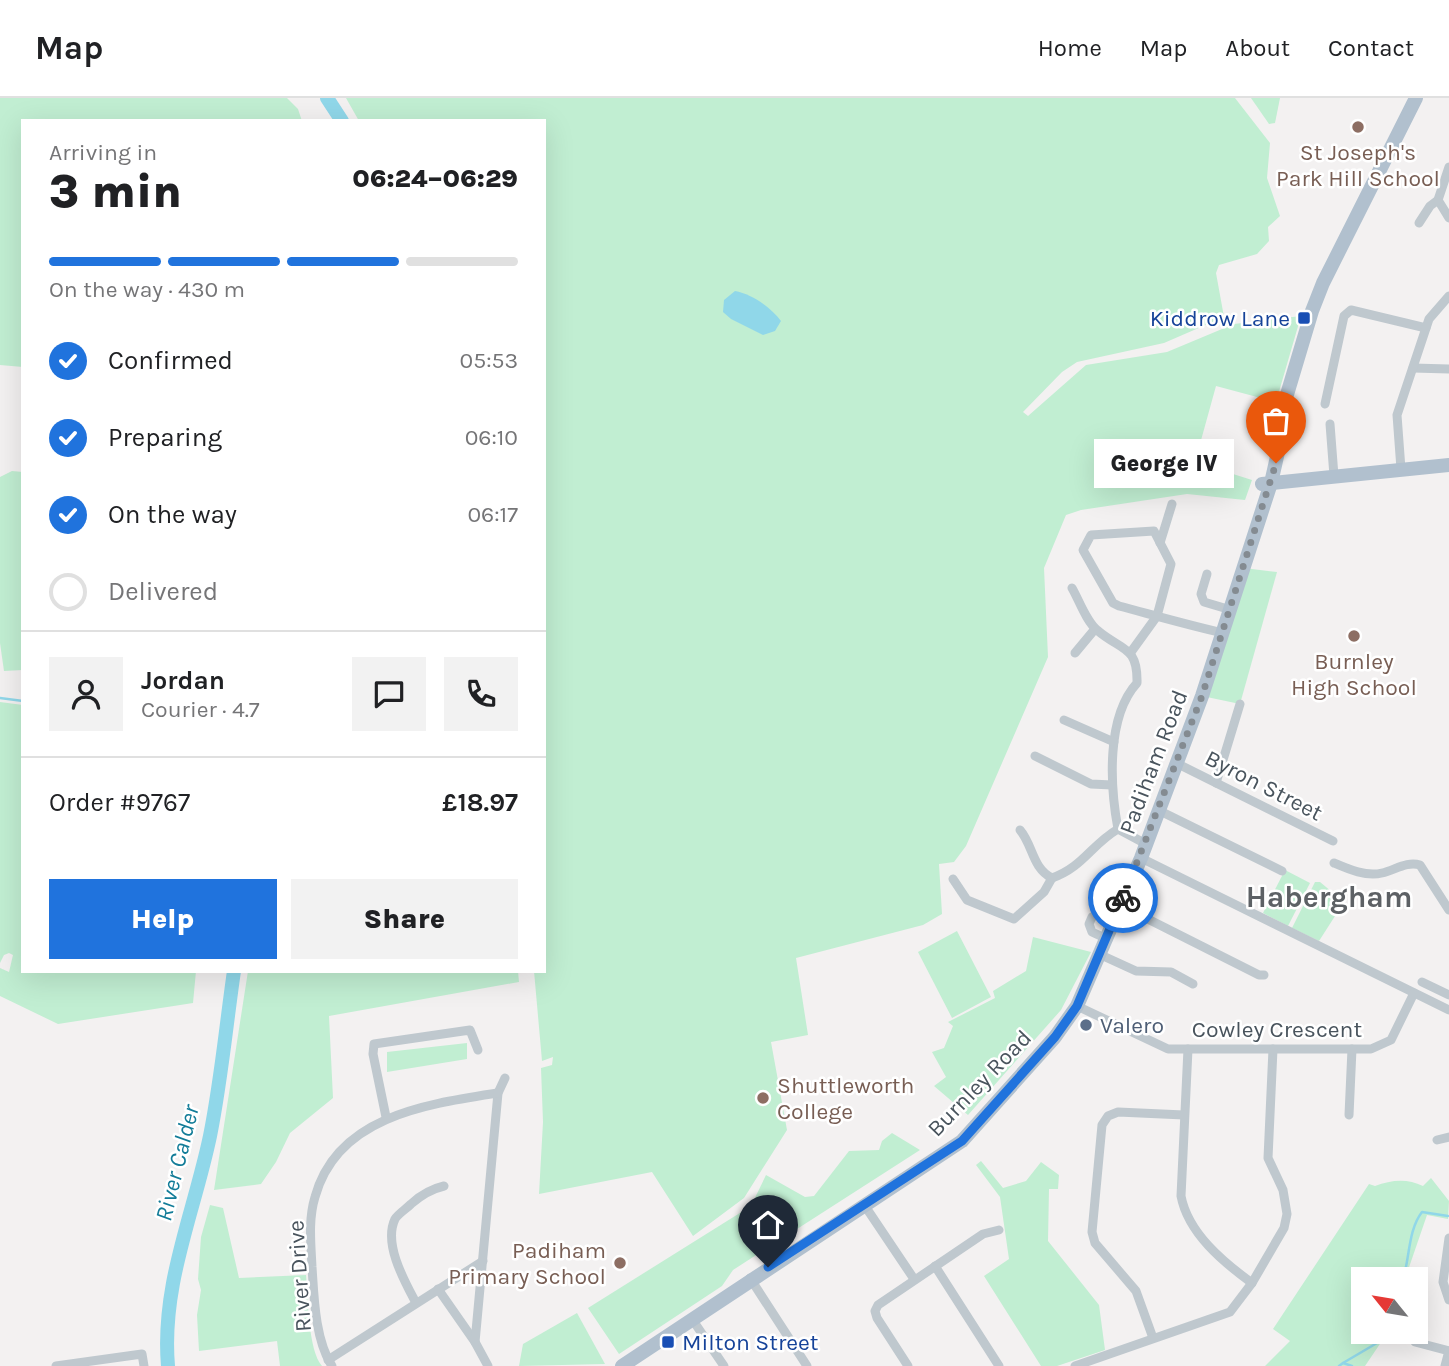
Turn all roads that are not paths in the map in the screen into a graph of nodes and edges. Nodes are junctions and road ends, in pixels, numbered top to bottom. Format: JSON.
{"nodes":[{"id":1,"x":1416,"y":98,"type":"edge"},
{"id":2,"x":1449,"y":167,"type":"edge"},
{"id":3,"x":1438,"y":200,"type":"junction"},
{"id":4,"x":1449,"y":218,"type":"edge"},
{"id":5,"x":1419,"y":223,"type":"dead end"},
{"id":6,"x":1449,"y":296,"type":"edge"},
{"id":7,"x":1426,"y":328,"type":"junction"},
{"id":8,"x":1413,"y":368,"type":"junction"},
{"id":9,"x":1449,"y":369,"type":"edge"},
{"id":10,"x":1325,"y":404,"type":"dead end"},
{"id":11,"x":1330,"y":424,"type":"dead end"},
{"id":12,"x":1449,"y":465,"type":"edge"},
{"id":13,"x":1401,"y":469,"type":"junction"},
{"id":14,"x":1334,"y":476,"type":"junction"},
{"id":15,"x":1266,"y":484,"type":"junction"},
{"id":16,"x":1172,"y":504,"type":"dead end"},
{"id":17,"x":1160,"y":543,"type":"junction"},
{"id":18,"x":1207,"y":574,"type":"dead end"},
{"id":19,"x":1072,"y":588,"type":"dead end"},
{"id":20,"x":1231,"y":610,"type":"junction"},
{"id":21,"x":1157,"y":616,"type":"junction"},
{"id":22,"x":1095,"y":629,"type":"junction"},
{"id":23,"x":1223,"y":633,"type":"junction"},
{"id":24,"x":1130,"y":652,"type":"junction"},
{"id":25,"x":1075,"y":653,"type":"dead end"},
{"id":26,"x":1240,"y":704,"type":"dead end"},
{"id":27,"x":1064,"y":720,"type":"dead end"},
{"id":28,"x":1114,"y":743,"type":"junction"},
{"id":29,"x":1035,"y":757,"type":"dead end"},
{"id":30,"x":1178,"y":764,"type":"junction"},
{"id":31,"x":1216,"y":783,"type":"junction"},
{"id":32,"x":1112,"y":785,"type":"junction"},
{"id":33,"x":1160,"y":811,"type":"junction"},
{"id":34,"x":1118,"y":829,"type":"junction"},
{"id":35,"x":1020,"y":831,"type":"dead end"},
{"id":36,"x":1333,"y":841,"type":"dead end"},
{"id":37,"x":1146,"y":844,"type":"junction"},
{"id":38,"x":1141,"y":858,"type":"junction"},
{"id":39,"x":1334,"y":863,"type":"dead end"},
{"id":40,"x":1282,"y":871,"type":"dead end"},
{"id":41,"x":1052,"y":878,"type":"junction"},
{"id":42,"x":953,"y":880,"type":"dead end"},
{"id":43,"x":1120,"y":905,"type":"junction"},
{"id":44,"x":1449,"y":910,"type":"edge"},
{"id":45,"x":1107,"y":939,"type":"junction"},
{"id":46,"x":1101,"y":955,"type":"junction"},
{"id":47,"x":1264,"y":975,"type":"dead end"},
{"id":48,"x":1422,"y":982,"type":"dead end"},
{"id":49,"x":1193,"y":984,"type":"dead end"},
{"id":50,"x":1414,"y":993,"type":"junction"},
{"id":51,"x":1449,"y":995,"type":"edge"},
{"id":52,"x":1077,"y":1006,"type":"junction"},
{"id":53,"x":1449,"y":1010,"type":"edge"},
{"id":54,"x":1188,"y":1049,"type":"junction"},
{"id":55,"x":1273,"y":1049,"type":"junction"},
{"id":56,"x":1353,"y":1049,"type":"junction"},
{"id":57,"x":478,"y":1050,"type":"dead end"},
{"id":58,"x":505,"y":1078,"type":"dead end"},
{"id":59,"x":498,"y":1093,"type":"junction"},
{"id":60,"x":1184,"y":1115,"type":"junction"},
{"id":61,"x":1349,"y":1115,"type":"dead end"},
{"id":62,"x":386,"y":1117,"type":"junction"},
{"id":63,"x":1448,"y":1133,"type":"edge"},
{"id":64,"x":1437,"y":1140,"type":"dead end"},
{"id":65,"x":444,"y":1186,"type":"dead end"},
{"id":66,"x":865,"y":1206,"type":"junction"},
{"id":67,"x":999,"y":1230,"type":"dead end"},
{"id":68,"x":1449,"y":1238,"type":"edge"},
{"id":69,"x":483,"y":1261,"type":"junction"},
{"id":70,"x":935,"y":1266,"type":"junction"},
{"id":71,"x":750,"y":1278,"type":"junction"},
{"id":72,"x":914,"y":1279,"type":"junction"},
{"id":73,"x":1252,"y":1283,"type":"junction"},
{"id":74,"x":438,"y":1289,"type":"junction"},
{"id":75,"x":1449,"y":1300,"type":"edge"},
{"id":76,"x":416,"y":1303,"type":"junction"},
{"id":77,"x":692,"y":1319,"type":"junction"},
{"id":78,"x":1153,"y":1338,"type":"junction"},
{"id":79,"x":475,"y":1342,"type":"junction"},
{"id":80,"x":1423,"y":1344,"type":"edge"},
{"id":81,"x":1449,"y":1351,"type":"edge"},
{"id":82,"x":330,"y":1363,"type":"edge"},
{"id":83,"x":56,"y":1366,"type":"edge"},
{"id":84,"x":144,"y":1366,"type":"edge"},
{"id":85,"x":488,"y":1366,"type":"edge"},
{"id":86,"x":622,"y":1366,"type":"edge"},
{"id":87,"x":724,"y":1366,"type":"edge"},
{"id":88,"x":807,"y":1366,"type":"edge"},
{"id":89,"x":908,"y":1366,"type":"edge"},
{"id":90,"x":999,"y":1366,"type":"edge"},
{"id":91,"x":1075,"y":1366,"type":"edge"},
{"id":92,"x":1445,"y":1366,"type":"edge"}],
"edges":[{"from":1,"to":15,"type":"main road","name":"Padiham Road"},
{"from":2,"to":3,"type":"street"},
{"from":3,"to":4,"type":"street"},
{"from":3,"to":5,"type":"street"},
{"from":6,"to":7,"type":"street"},
{"from":7,"to":8,"type":"street"},
{"from":7,"to":10,"type":"street"},
{"from":8,"to":9,"type":"street"},
{"from":8,"to":13,"type":"street"},
{"from":11,"to":14,"type":"street"},
{"from":12,"to":13,"type":"main road"},
{"from":13,"to":14,"type":"main road"},
{"from":14,"to":15,"type":"main road"},
{"from":15,"to":20,"type":"main road","name":"Padiham Road"},
{"from":16,"to":17,"type":"street"},
{"from":17,"to":21,"type":"street"},
{"from":17,"to":21,"type":"street"},
{"from":18,"to":20,"type":"street"},
{"from":19,"to":22,"type":"street"},
{"from":20,"to":23,"type":"main road","name":"Padiham Road"},
{"from":21,"to":23,"type":"street"},
{"from":21,"to":24,"type":"street"},
{"from":22,"to":24,"type":"street"},
{"from":22,"to":25,"type":"street"},
{"from":23,"to":30,"type":"main road","name":"Padiham Road"},
{"from":24,"to":28,"type":"street"},
{"from":26,"to":31,"type":"street"},
{"from":27,"to":28,"type":"street"},
{"from":28,"to":32,"type":"street"},
{"from":29,"to":32,"type":"street"},
{"from":30,"to":31,"type":"street","name":"Byron Street"},
{"from":30,"to":33,"type":"main road","name":"Padiham Road"},
{"from":31,"to":36,"type":"street","name":"Byron Street"},
{"from":32,"to":34,"type":"street"},
{"from":33,"to":37,"type":"main road","name":"Padiham Road"},
{"from":33,"to":40,"type":"street"},
{"from":34,"to":37,"type":"street"},
{"from":34,"to":41,"type":"street"},
{"from":35,"to":41,"type":"street"},
{"from":37,"to":38,"type":"main road","name":"Padiham Road"},
{"from":38,"to":43,"type":"main road","name":"Padiham Road"},
{"from":38,"to":50,"type":"street"},
{"from":39,"to":44,"type":"street"},
{"from":41,"to":42,"type":"street"},
{"from":43,"to":45,"type":"main road","name":"Padiham Road"},
{"from":43,"to":45,"type":"street"},
{"from":43,"to":47,"type":"street"},
{"from":45,"to":46,"type":"main road","name":"Padiham Road"},
{"from":46,"to":49,"type":"street"},
{"from":46,"to":52,"type":"main road","name":"Padiham Road"},
{"from":48,"to":51,"type":"street"},
{"from":50,"to":53,"type":"street"},
{"from":50,"to":56,"type":"street","name":"Cowley Crescent"},
{"from":52,"to":54,"type":"street","name":"Cowley Crescent"},
{"from":52,"to":66,"type":"main road","name":"Burnley Road"},
{"from":54,"to":55,"type":"street","name":"Cowley Crescent"},
{"from":54,"to":60,"type":"street"},
{"from":55,"to":56,"type":"street","name":"Cowley Crescent"},
{"from":55,"to":73,"type":"street"},
{"from":56,"to":61,"type":"street"},
{"from":57,"to":62,"type":"street"},
{"from":58,"to":59,"type":"street"},
{"from":59,"to":62,"type":"street","name":"River Drive"},
{"from":59,"to":69,"type":"street"},
{"from":60,"to":73,"type":"street"},
{"from":60,"to":78,"type":"street"},
{"from":62,"to":82,"type":"street","name":"River Drive"},
{"from":63,"to":64,"type":"street"},
{"from":65,"to":76,"type":"street"},
{"from":66,"to":71,"type":"main road","name":"Burnley Road"},
{"from":66,"to":72,"type":"street"},
{"from":67,"to":70,"type":"street"},
{"from":68,"to":75,"type":"street"},
{"from":69,"to":74,"type":"street"},
{"from":69,"to":79,"type":"street"},
{"from":70,"to":72,"type":"street"},
{"from":70,"to":90,"type":"street"},
{"from":71,"to":77,"type":"main road","name":"Burnley Road"},
{"from":71,"to":88,"type":"street"},
{"from":72,"to":89,"type":"street"},
{"from":73,"to":78,"type":"street"},
{"from":74,"to":76,"type":"street"},
{"from":74,"to":79,"type":"street"},
{"from":76,"to":82,"type":"street"},
{"from":77,"to":86,"type":"main road","name":"Burnley Road"},
{"from":77,"to":87,"type":"street"},
{"from":78,"to":91,"type":"street"},
{"from":79,"to":85,"type":"street"},
{"from":80,"to":81,"type":"street"},
{"from":81,"to":92,"type":"street"},
{"from":83,"to":84,"type":"street"}]}
